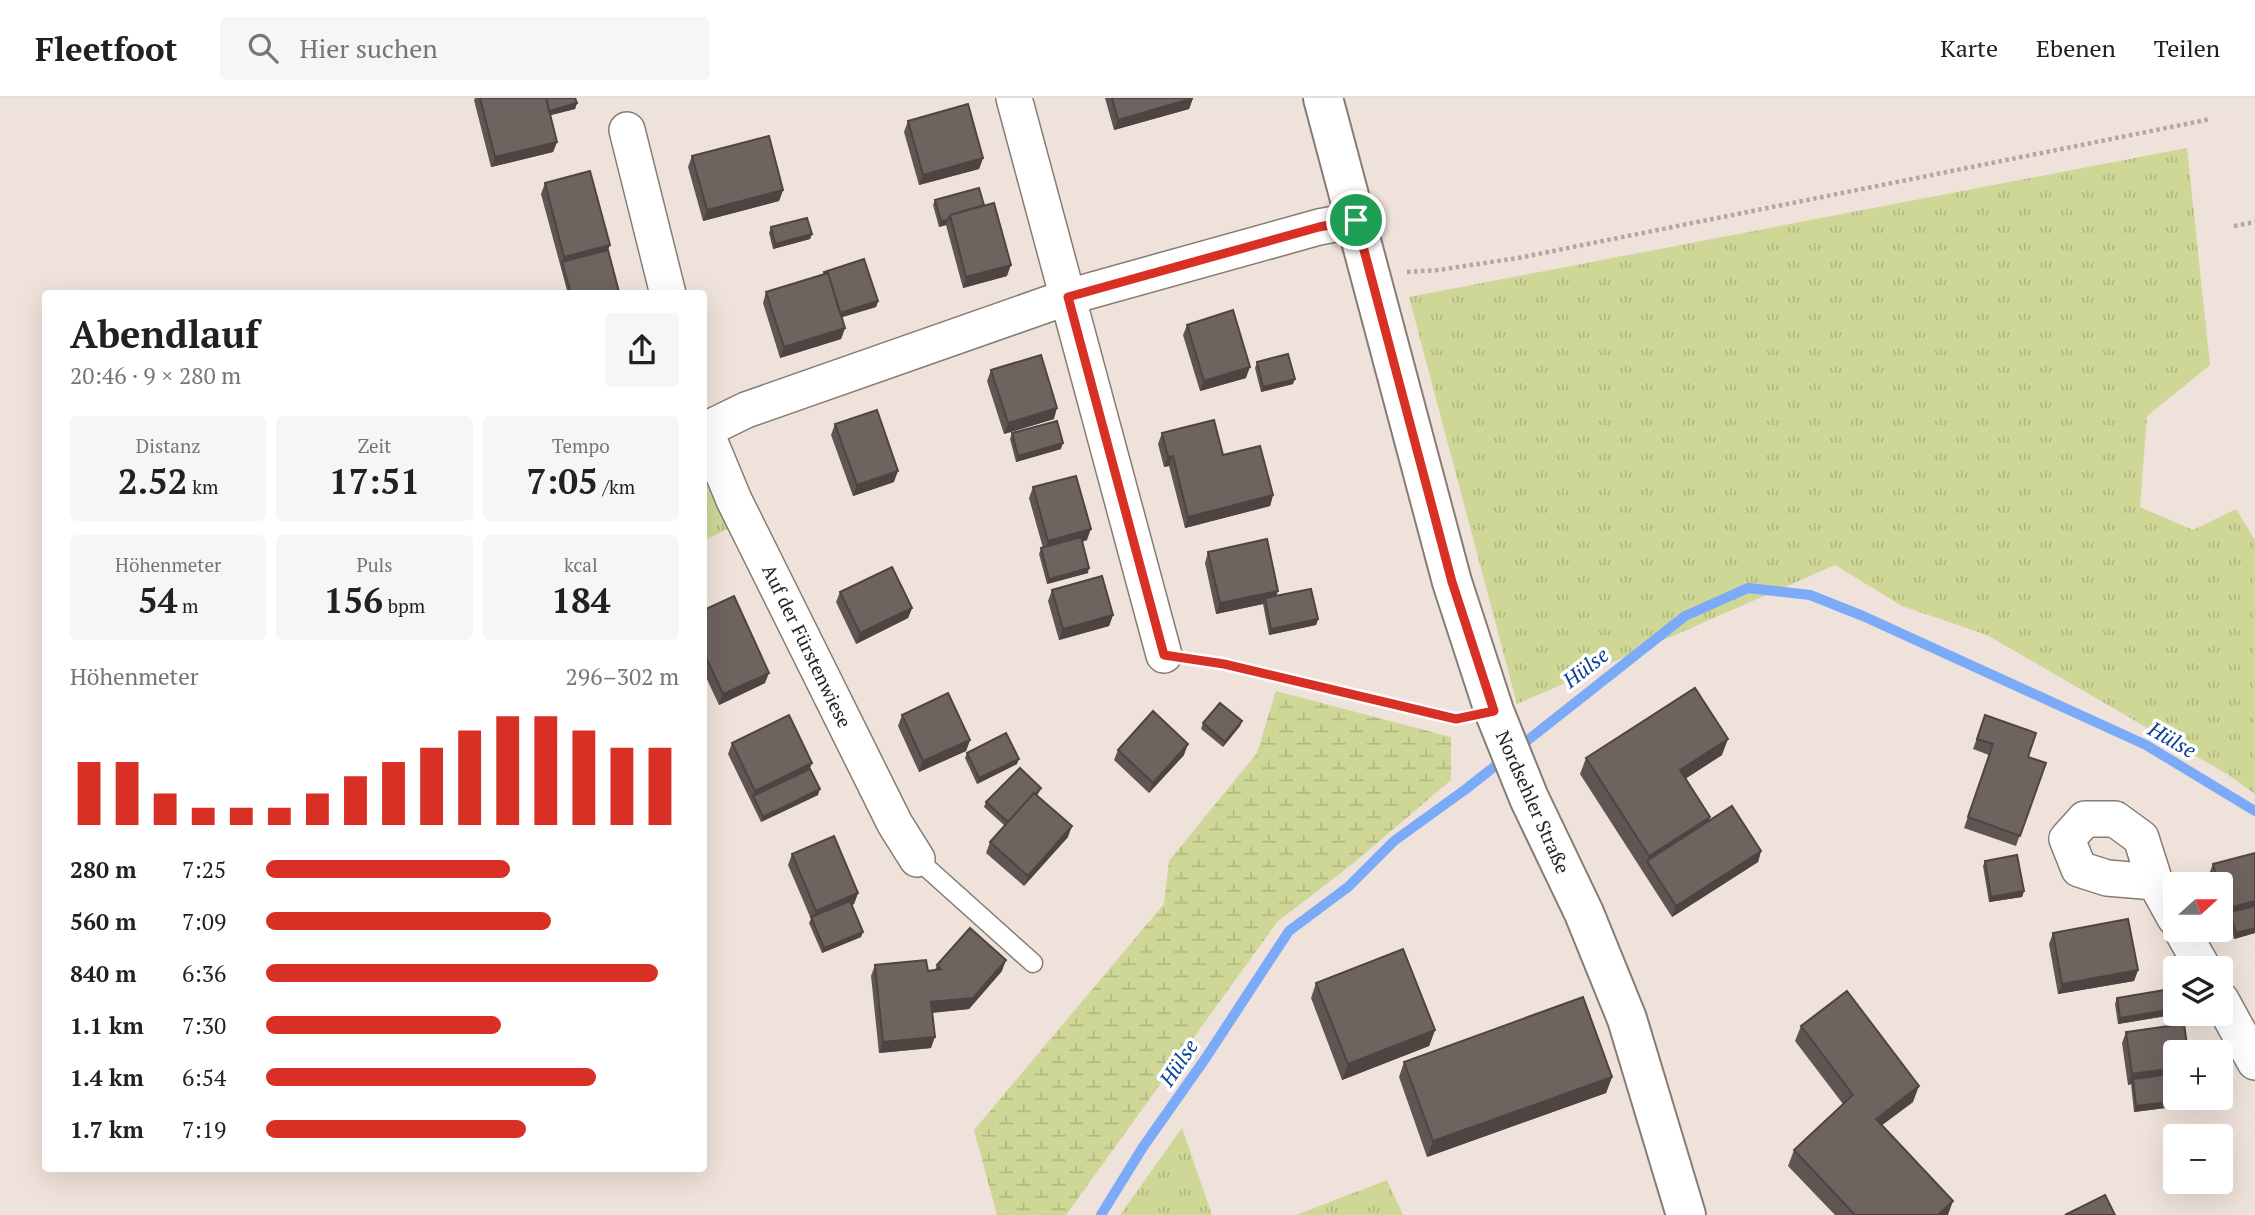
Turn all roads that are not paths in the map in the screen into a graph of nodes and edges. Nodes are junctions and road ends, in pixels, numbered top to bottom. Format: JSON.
{"nodes":[{"id":1,"x":1014,"y":98,"type":"edge"},
{"id":2,"x":1323,"y":98,"type":"edge"},
{"id":3,"x":627,"y":130,"type":"dead end"},
{"id":4,"x":1356,"y":220,"type":"junction"},
{"id":5,"x":667,"y":290,"type":"edge"},
{"id":6,"x":1068,"y":297,"type":"junction"},
{"id":7,"x":707,"y":426,"type":"edge"},
{"id":8,"x":707,"y":434,"type":"edge"},
{"id":9,"x":1164,"y":655,"type":"road end"},
{"id":10,"x":917,"y":859,"type":"joint"},
{"id":11,"x":2155,"y":881,"type":"dead end"},
{"id":12,"x":2163,"y":896,"type":"edge"},
{"id":13,"x":1033,"y":963,"type":"dead end"},
{"id":14,"x":2233,"y":1022,"type":"edge"},
{"id":15,"x":2255,"y":1062,"type":"edge"},
{"id":16,"x":1686,"y":1215,"type":"edge"}],
"edges":[{"from":1,"to":6,"type":"street"},
{"from":2,"to":4,"type":"street","name":"Nordsehler Straße"},
{"from":3,"to":5,"type":"street"},
{"from":4,"to":6,"type":"street","name":"Auf der Fürstenwiese"},
{"from":4,"to":16,"type":"street","name":"Nordsehler Straße"},
{"from":6,"to":7,"type":"street","name":"Auf der Fürstenwiese"},
{"from":6,"to":9,"type":"street"},
{"from":8,"to":10,"type":"street","name":"Auf der Fürstenwiese"},
{"from":10,"to":13,"type":"lane"},
{"from":11,"to":12,"type":"street"},
{"from":14,"to":15,"type":"street"}]}
